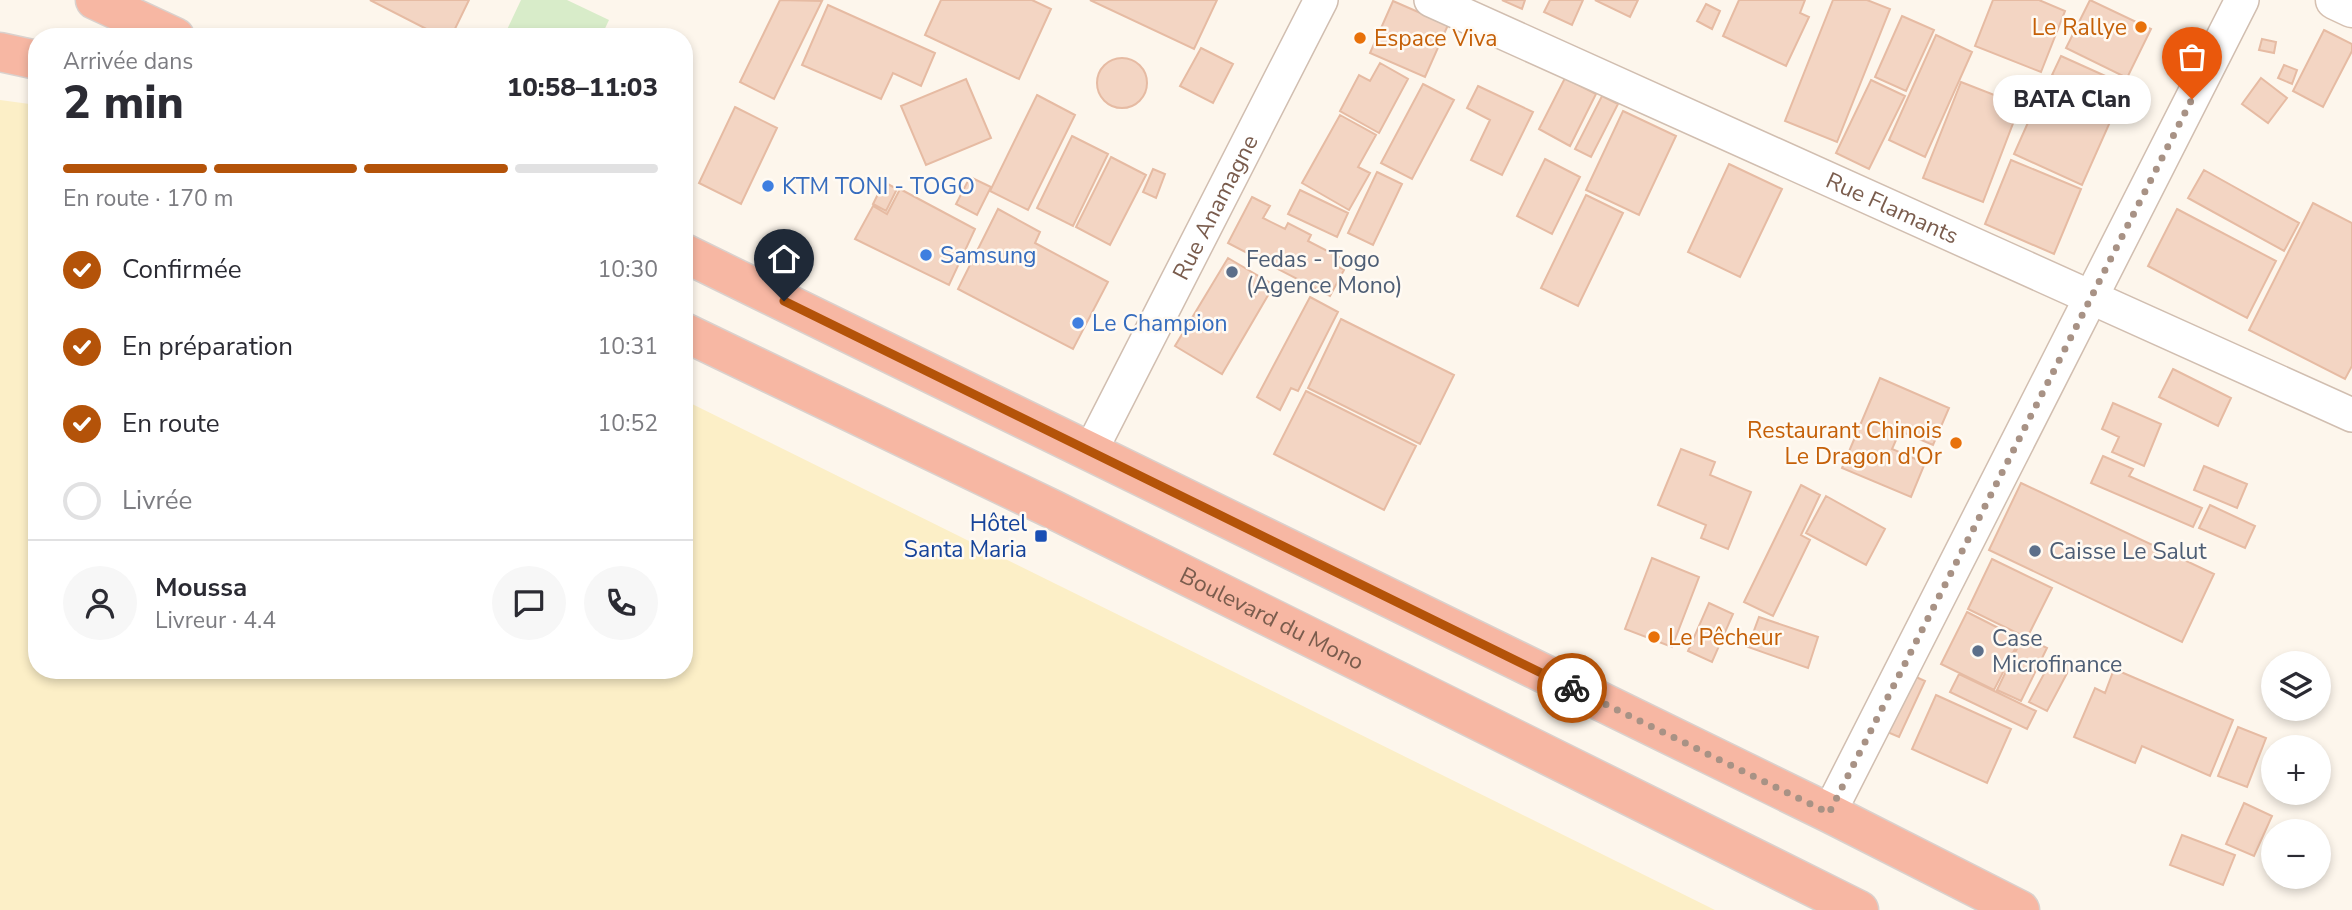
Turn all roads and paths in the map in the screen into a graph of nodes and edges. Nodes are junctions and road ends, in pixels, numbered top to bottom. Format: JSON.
{"nodes":[{"id":1,"x":95,"y":0,"type":"edge"},
{"id":2,"x":1321,"y":0,"type":"edge"},
{"id":3,"x":1431,"y":0,"type":"edge"},
{"id":4,"x":2242,"y":0,"type":"edge"},
{"id":5,"x":2336,"y":0,"type":"edge"},
{"id":6,"x":2352,"y":8,"type":"edge"},
{"id":7,"x":156,"y":28,"type":"edge"},
{"id":8,"x":0,"y":52,"type":"edge"},
{"id":9,"x":28,"y":58,"type":"edge"},
{"id":10,"x":693,"y":257,"type":"edge"},
{"id":11,"x":2093,"y":296,"type":"junction"},
{"id":12,"x":693,"y":336,"type":"edge"},
{"id":13,"x":2352,"y":415,"type":"edge"},
{"id":14,"x":1090,"y":452,"type":"junction"},
{"id":15,"x":1829,"y":813,"type":"junction"},
{"id":16,"x":1859,"y":910,"type":"edge"},
{"id":17,"x":2020,"y":910,"type":"edge"}],
"edges":[{"from":1,"to":7,"type":"highway"},
{"from":2,"to":14,"type":"street","name":"Rue Anamagne"},
{"from":3,"to":11,"type":"street","name":"Rue Flamants"},
{"from":4,"to":11,"type":"street"},
{"from":5,"to":6,"type":"street"},
{"from":8,"to":9,"type":"highway"},
{"from":10,"to":14,"type":"highway"},
{"from":11,"to":13,"type":"street","name":"Rue Flamants"},
{"from":11,"to":15,"type":"street"},
{"from":12,"to":16,"type":"highway","name":"Boulevard du Mono"},
{"from":14,"to":15,"type":"highway"},
{"from":15,"to":17,"type":"highway"}]}
